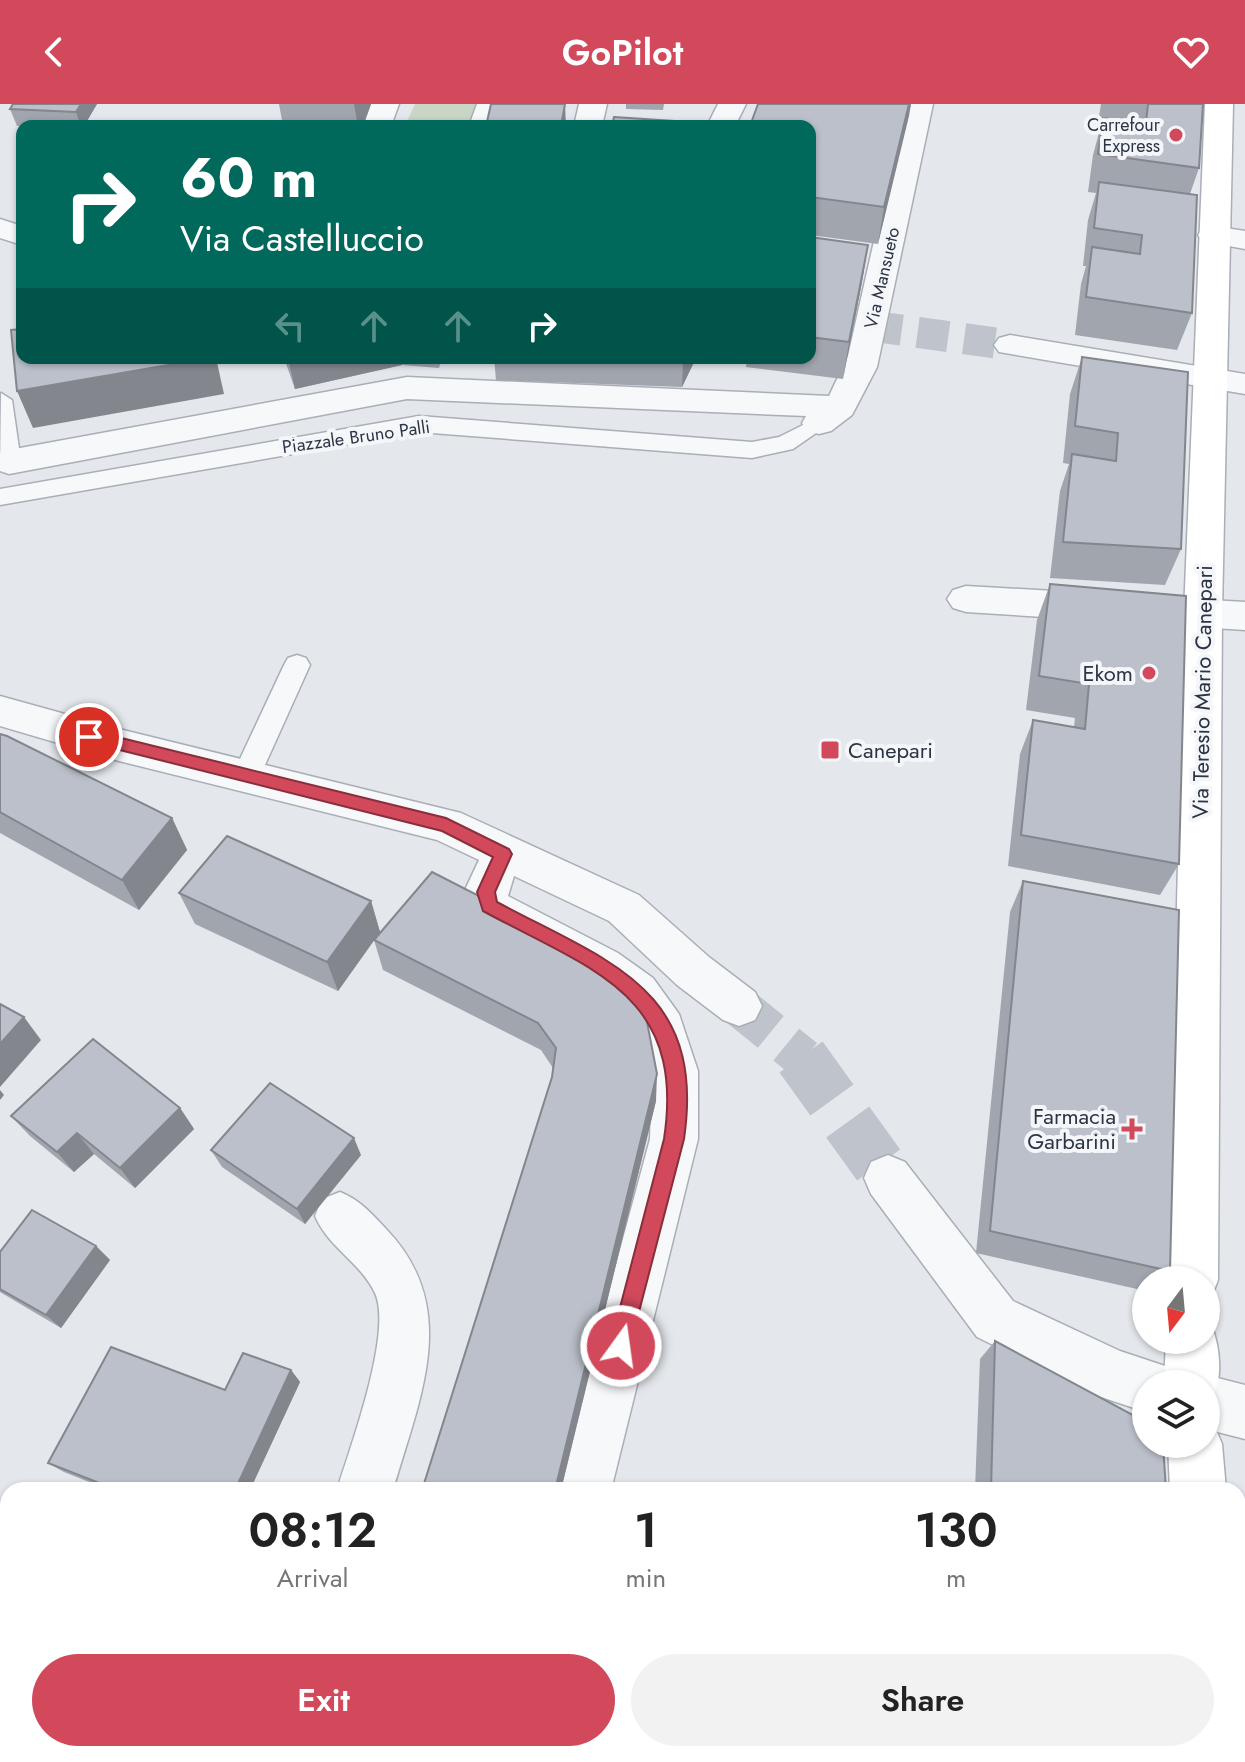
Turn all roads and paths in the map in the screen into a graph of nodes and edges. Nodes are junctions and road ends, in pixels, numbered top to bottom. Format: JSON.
{"nodes":[{"id":1,"x":919,"y":104,"type":"edge"},
{"id":2,"x":1219,"y":104,"type":"edge"},
{"id":3,"x":1213,"y":235,"type":"junction"},
{"id":4,"x":1245,"y":240,"type":"edge"},
{"id":5,"x":1010,"y":345,"type":"tunnel mouth"},
{"id":6,"x":1227,"y":381,"type":"edge"},
{"id":7,"x":1,"y":400,"type":"edge"},
{"id":8,"x":840,"y":407,"type":"junction"},
{"id":9,"x":807,"y":431,"type":"joint"},
{"id":10,"x":5,"y":462,"type":"edge"},
{"id":11,"x":0,"y":497,"type":"edge"},
{"id":12,"x":966,"y":599,"type":"dead end"},
{"id":13,"x":1203,"y":612,"type":"junction"},
{"id":14,"x":1245,"y":616,"type":"edge"},
{"id":15,"x":297,"y":665,"type":"dead end"},
{"id":16,"x":0,"y":711,"type":"edge"},
{"id":17,"x":246,"y":776,"type":"junction"},
{"id":18,"x":503,"y":854,"type":"junction"},
{"id":19,"x":739,"y":1006,"type":"tunnel mouth"},
{"id":20,"x":888,"y":1178,"type":"tunnel mouth"},
{"id":21,"x":340,"y":1216,"type":"dead end"},
{"id":22,"x":1193,"y":1266,"type":"edge"},
{"id":23,"x":1132,"y":1381,"type":"edge"},
{"id":24,"x":1220,"y":1406,"type":"edge"},
{"id":25,"x":1245,"y":1412,"type":"edge"},
{"id":26,"x":1196,"y":1458,"type":"edge"},
{"id":27,"x":367,"y":1482,"type":"edge"},
{"id":28,"x":585,"y":1482,"type":"edge"},
{"id":29,"x":1197,"y":1482,"type":"edge"}],
"edges":[{"from":1,"to":8,"type":"street","name":"Via Mansueto"},
{"from":2,"to":3,"type":"main road","name":"Via Teresio Mario Canepari"},
{"from":3,"to":4,"type":"street"},
{"from":3,"to":6,"type":"main road","name":"Via Teresio Mario Canepari"},
{"from":5,"to":6,"type":"street"},
{"from":6,"to":13,"type":"main road","name":"Via Teresio Mario Canepari"},
{"from":7,"to":10,"type":"lane"},
{"from":8,"to":9,"type":"street","name":"Via Mansueto"},
{"from":8,"to":10,"type":"street"},
{"from":9,"to":11,"type":"lane","name":"Piazzale Bruno Palli"},
{"from":12,"to":13,"type":"street"},
{"from":13,"to":14,"type":"street"},
{"from":13,"to":22,"type":"main road","name":"Via Teresio Mario Canepari"},
{"from":15,"to":17,"type":"lane"},
{"from":16,"to":17,"type":"street"},
{"from":17,"to":18,"type":"street"},
{"from":18,"to":19,"type":"street"},
{"from":18,"to":28,"type":"street"},
{"from":20,"to":23,"type":"street"},
{"from":21,"to":27,"type":"street"},
{"from":24,"to":25,"type":"street"},
{"from":26,"to":29,"type":"main road"}]}
